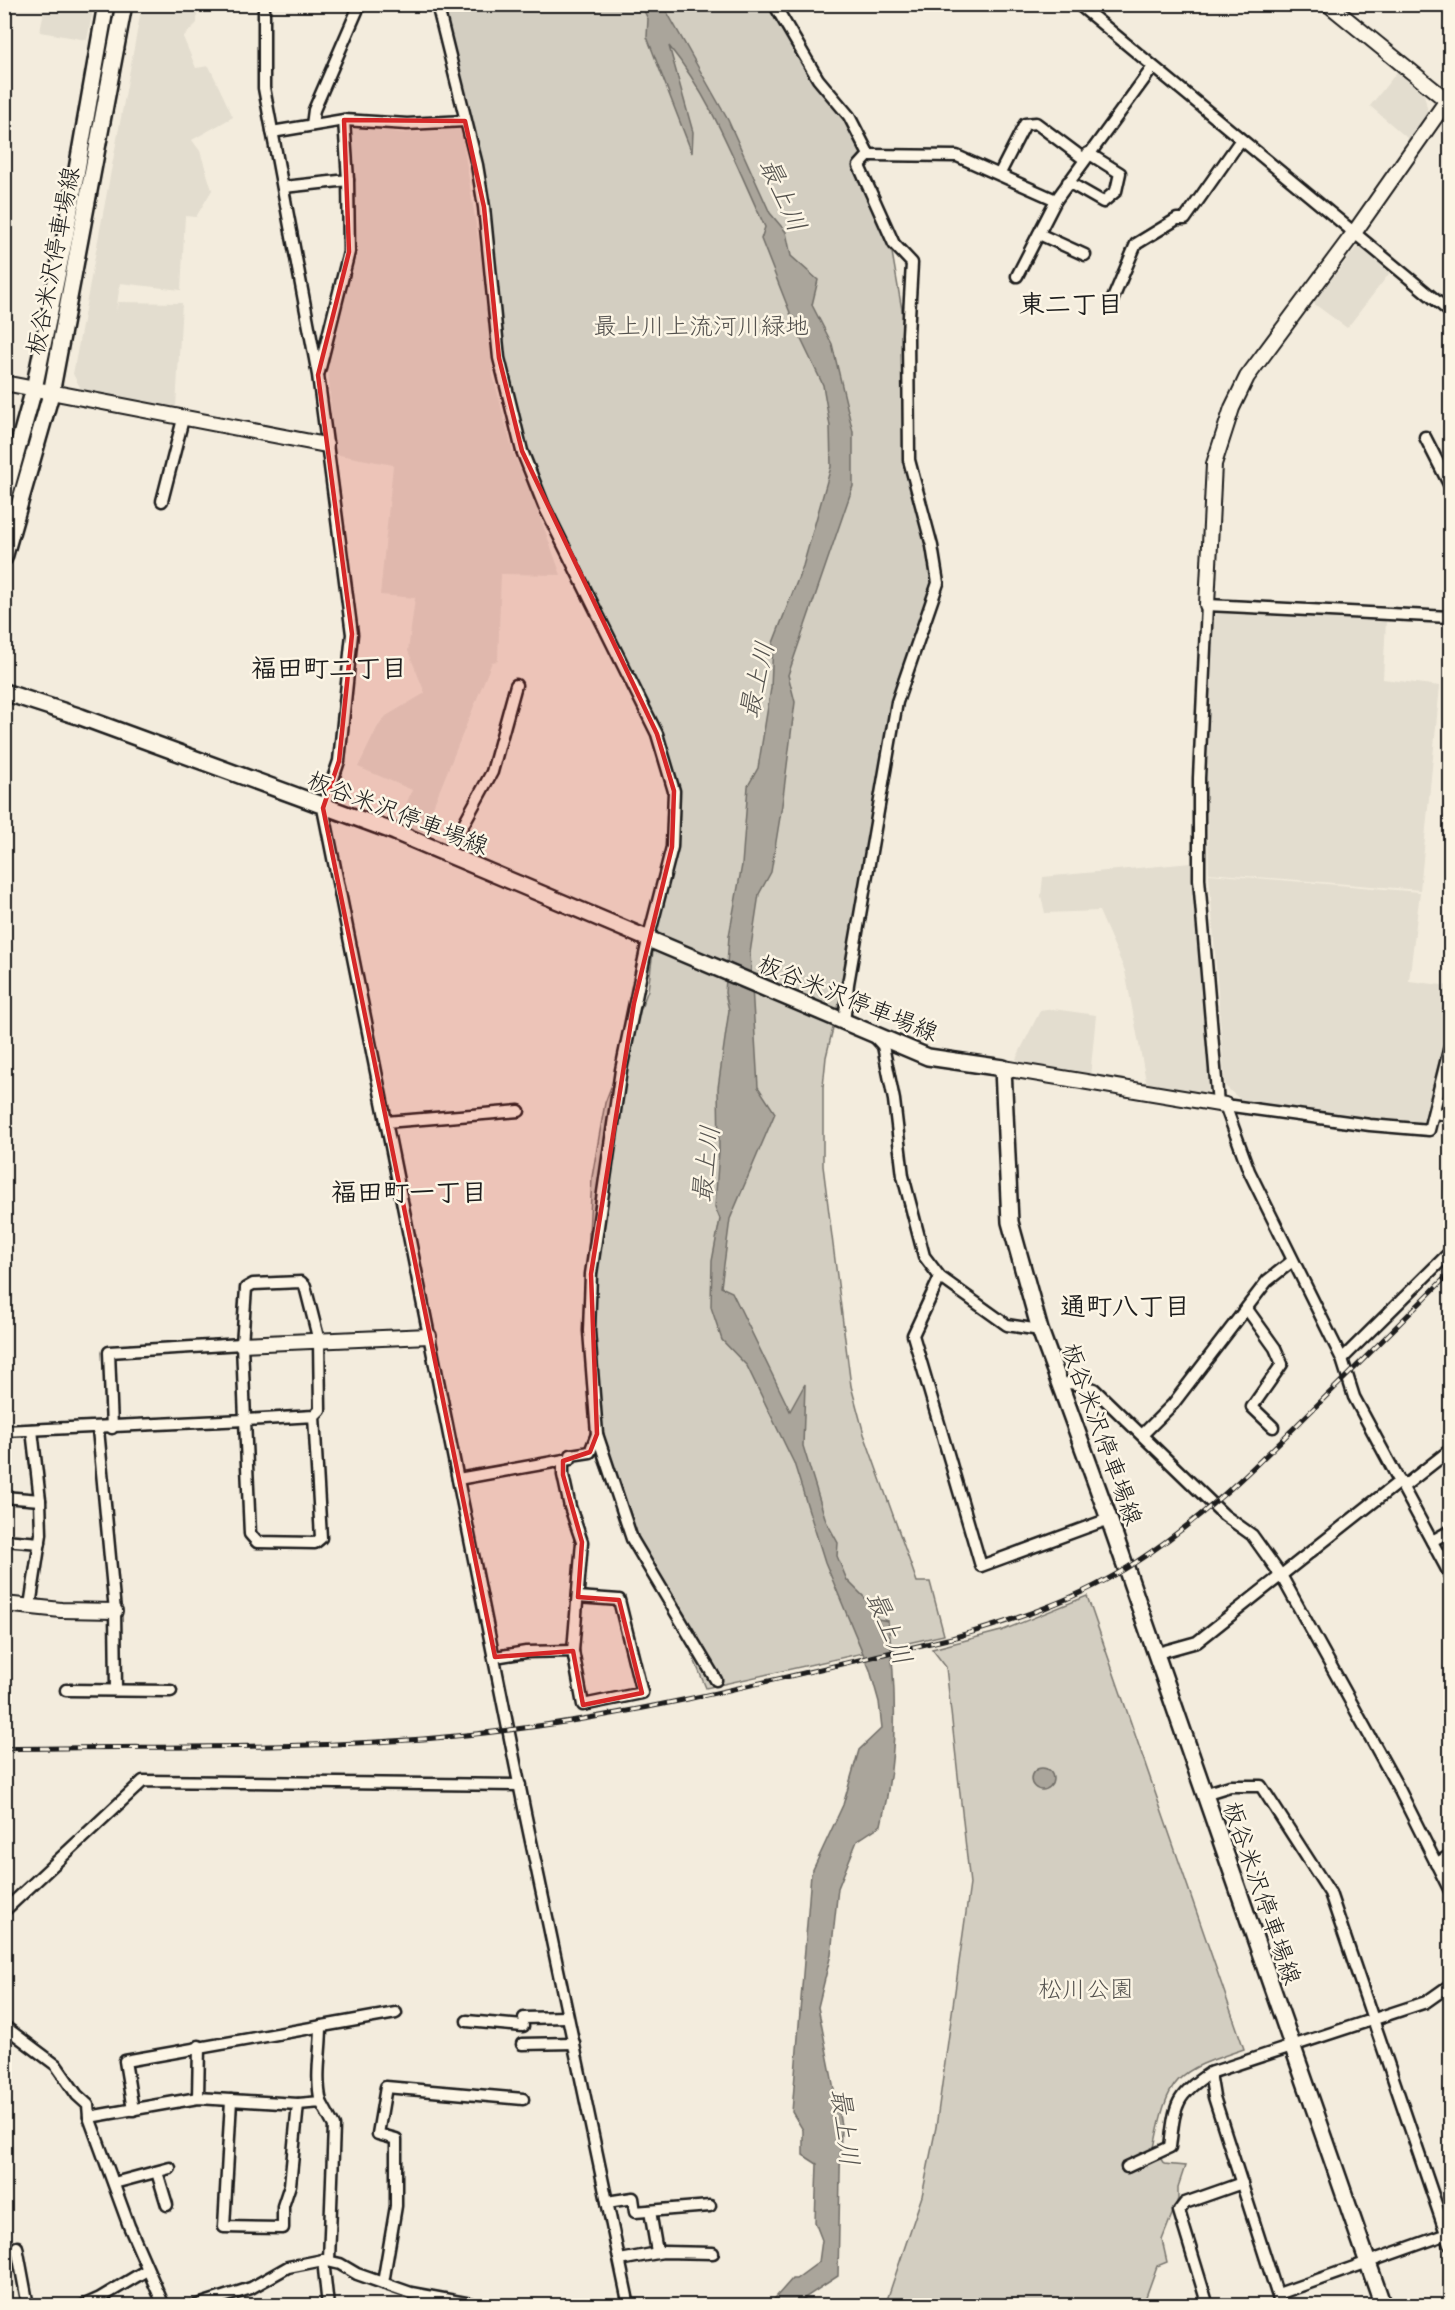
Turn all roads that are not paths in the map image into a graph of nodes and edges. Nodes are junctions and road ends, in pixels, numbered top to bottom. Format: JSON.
{"nodes":[{"id":1,"x":106,"y":4,"type":"edge"},
{"id":2,"x":124,"y":4,"type":"edge"},
{"id":3,"x":264,"y":4,"type":"edge"},
{"id":4,"x":360,"y":4,"type":"edge"},
{"id":5,"x":437,"y":4,"type":"edge"},
{"id":6,"x":774,"y":4,"type":"edge"},
{"id":7,"x":1078,"y":4,"type":"edge"},
{"id":8,"x":1328,"y":4,"type":"edge"},
{"id":9,"x":1153,"y":68,"type":"junction"},
{"id":10,"x":1449,"y":100,"type":"edge"},
{"id":11,"x":344,"y":120,"type":"junction"},
{"id":12,"x":465,"y":121,"type":"junction"},
{"id":13,"x":312,"y":125,"type":"junction"},
{"id":14,"x":272,"y":132,"type":"junction"},
{"id":15,"x":1240,"y":141,"type":"junction"},
{"id":16,"x":868,"y":155,"type":"junction"},
{"id":17,"x":1086,"y":156,"type":"junction"},
{"id":18,"x":1000,"y":173,"type":"junction"},
{"id":19,"x":348,"y":180,"type":"junction"},
{"id":20,"x":1068,"y":182,"type":"junction"},
{"id":21,"x":284,"y":187,"type":"junction"},
{"id":22,"x":1056,"y":200,"type":"junction"},
{"id":23,"x":1354,"y":233,"type":"junction"},
{"id":24,"x":1039,"y":234,"type":"junction"},
{"id":25,"x":1084,"y":255,"type":"dead end"},
{"id":26,"x":1017,"y":276,"type":"dead end"},
{"id":27,"x":1112,"y":301,"type":"dead end"},
{"id":28,"x":1450,"y":312,"type":"edge"},
{"id":29,"x":318,"y":375,"type":"junction"},
{"id":30,"x":4,"y":383,"type":"edge"},
{"id":31,"x":34,"y":389,"type":"junction"},
{"id":32,"x":51,"y":394,"type":"junction"},
{"id":33,"x":183,"y":419,"type":"junction"},
{"id":34,"x":1425,"y":437,"type":"dead end"},
{"id":35,"x":326,"y":445,"type":"junction"},
{"id":36,"x":1450,"y":486,"type":"edge"},
{"id":37,"x":4,"y":497,"type":"edge"},
{"id":38,"x":162,"y":501,"type":"dead end"},
{"id":39,"x":4,"y":558,"type":"edge"},
{"id":40,"x":1207,"y":605,"type":"junction"},
{"id":41,"x":1450,"y":617,"type":"edge"},
{"id":42,"x":516,"y":685,"type":"dead end"},
{"id":43,"x":4,"y":692,"type":"edge"},
{"id":44,"x":323,"y":808,"type":"junction"},
{"id":45,"x":447,"y":854,"type":"junction"},
{"id":46,"x":655,"y":943,"type":"junction"},
{"id":47,"x":838,"y":1020,"type":"junction"},
{"id":48,"x":874,"y":1036,"type":"junction"},
{"id":49,"x":1450,"y":1054,"type":"edge"},
{"id":50,"x":1003,"y":1068,"type":"junction"},
{"id":51,"x":1222,"y":1104,"type":"junction"},
{"id":52,"x":519,"y":1111,"type":"dead end"},
{"id":53,"x":1434,"y":1113,"type":"junction"},
{"id":54,"x":1450,"y":1115,"type":"edge"},
{"id":55,"x":386,"y":1122,"type":"junction"},
{"id":56,"x":1450,"y":1252,"type":"edge"},
{"id":57,"x":1291,"y":1262,"type":"junction"},
{"id":58,"x":940,"y":1277,"type":"junction"},
{"id":59,"x":1247,"y":1309,"type":"junction"},
{"id":60,"x":1040,"y":1330,"type":"junction"},
{"id":61,"x":429,"y":1336,"type":"junction"},
{"id":62,"x":319,"y":1341,"type":"junction"},
{"id":63,"x":242,"y":1344,"type":"junction"},
{"id":64,"x":1341,"y":1359,"type":"junction"},
{"id":65,"x":1058,"y":1384,"type":"junction"},
{"id":66,"x":314,"y":1416,"type":"junction"},
{"id":67,"x":245,"y":1420,"type":"junction"},
{"id":68,"x":1273,"y":1427,"type":"dead end"},
{"id":69,"x":112,"y":1428,"type":"junction"},
{"id":70,"x":98,"y":1429,"type":"junction"},
{"id":71,"x":32,"y":1430,"type":"junction"},
{"id":72,"x":4,"y":1431,"type":"edge"},
{"id":73,"x":597,"y":1434,"type":"junction"},
{"id":74,"x":1143,"y":1434,"type":"junction"},
{"id":75,"x":1450,"y":1450,"type":"edge"},
{"id":76,"x":563,"y":1461,"type":"junction"},
{"id":77,"x":458,"y":1479,"type":"junction"},
{"id":78,"x":1401,"y":1484,"type":"junction"},
{"id":79,"x":4,"y":1497,"type":"edge"},
{"id":80,"x":40,"y":1500,"type":"junction"},
{"id":81,"x":1109,"y":1519,"type":"junction"},
{"id":82,"x":1450,"y":1532,"type":"edge"},
{"id":83,"x":4,"y":1540,"type":"edge"},
{"id":84,"x":1432,"y":1541,"type":"junction"},
{"id":85,"x":40,"y":1543,"type":"junction"},
{"id":86,"x":1450,"y":1575,"type":"edge"},
{"id":87,"x":1282,"y":1577,"type":"junction"},
{"id":88,"x":578,"y":1597,"type":"junction"},
{"id":89,"x":4,"y":1604,"type":"edge"},
{"id":90,"x":30,"y":1606,"type":"junction"},
{"id":91,"x":115,"y":1611,"type":"junction"},
{"id":92,"x":573,"y":1651,"type":"junction"},
{"id":93,"x":1154,"y":1654,"type":"junction"},
{"id":94,"x":495,"y":1657,"type":"junction"},
{"id":95,"x":716,"y":1680,"type":"dead end"},
{"id":96,"x":66,"y":1690,"type":"dead end"},
{"id":97,"x":116,"y":1690,"type":"junction"},
{"id":98,"x":171,"y":1691,"type":"dead end"},
{"id":99,"x":520,"y":1785,"type":"junction"},
{"id":100,"x":1204,"y":1794,"type":"junction"},
{"id":101,"x":1450,"y":1855,"type":"edge"},
{"id":102,"x":1436,"y":1864,"type":"junction"},
{"id":103,"x":1450,"y":1891,"type":"edge"},
{"id":104,"x":4,"y":1911,"type":"edge"},
{"id":105,"x":1450,"y":1985,"type":"edge"},
{"id":106,"x":396,"y":2013,"type":"dead end"},
{"id":107,"x":567,"y":2017,"type":"junction"},
{"id":108,"x":1373,"y":2019,"type":"junction"},
{"id":109,"x":467,"y":2021,"type":"dead end"},
{"id":110,"x":4,"y":2026,"type":"edge"},
{"id":111,"x":321,"y":2026,"type":"junction"},
{"id":112,"x":574,"y":2043,"type":"junction"},
{"id":113,"x":522,"y":2044,"type":"dead end"},
{"id":114,"x":199,"y":2046,"type":"junction"},
{"id":115,"x":1291,"y":2046,"type":"junction"},
{"id":116,"x":1210,"y":2073,"type":"junction"},
{"id":117,"x":198,"y":2098,"type":"junction"},
{"id":118,"x":523,"y":2099,"type":"dead end"},
{"id":119,"x":231,"y":2100,"type":"junction"},
{"id":120,"x":321,"y":2102,"type":"junction"},
{"id":121,"x":298,"y":2104,"type":"junction"},
{"id":122,"x":133,"y":2110,"type":"junction"},
{"id":123,"x":89,"y":2117,"type":"junction"},
{"id":124,"x":1127,"y":2167,"type":"dead end"},
{"id":125,"x":170,"y":2168,"type":"dead end"},
{"id":126,"x":157,"y":2172,"type":"junction"},
{"id":127,"x":114,"y":2183,"type":"junction"},
{"id":128,"x":1242,"y":2183,"type":"junction"},
{"id":129,"x":607,"y":2202,"type":"junction"},
{"id":130,"x":167,"y":2205,"type":"dead end"},
{"id":131,"x":710,"y":2206,"type":"dead end"},
{"id":132,"x":650,"y":2211,"type":"junction"},
{"id":133,"x":1449,"y":2237,"type":"edge"},
{"id":134,"x":17,"y":2247,"type":"dead end"},
{"id":135,"x":657,"y":2252,"type":"junction"},
{"id":136,"x":713,"y":2253,"type":"dead end"},
{"id":137,"x":326,"y":2260,"type":"junction"},
{"id":138,"x":620,"y":2260,"type":"junction"},
{"id":139,"x":1368,"y":2263,"type":"junction"},
{"id":140,"x":147,"y":2270,"type":"junction"},
{"id":141,"x":383,"y":2283,"type":"junction"},
{"id":142,"x":1278,"y":2294,"type":"junction"},
{"id":143,"x":28,"y":2306,"type":"edge"},
{"id":144,"x":82,"y":2306,"type":"edge"},
{"id":145,"x":164,"y":2306,"type":"edge"},
{"id":146,"x":195,"y":2306,"type":"edge"},
{"id":147,"x":328,"y":2306,"type":"edge"},
{"id":148,"x":482,"y":2306,"type":"edge"},
{"id":149,"x":629,"y":2306,"type":"edge"},
{"id":150,"x":1208,"y":2306,"type":"edge"},
{"id":151,"x":1281,"y":2306,"type":"edge"},
{"id":152,"x":1383,"y":2306,"type":"edge"}],
"edges":[{"from":1,"to":31,"type":"main road","name":"板谷米沢停車場線"},
{"from":2,"to":32,"type":"main road","name":"板谷米沢停車場線"},
{"from":3,"to":14,"type":"street"},
{"from":4,"to":13,"type":"street"},
{"from":5,"to":12,"type":"street"},
{"from":6,"to":16,"type":"street"},
{"from":7,"to":9,"type":"street"},
{"from":8,"to":10,"type":"street"},
{"from":9,"to":15,"type":"street"},
{"from":9,"to":17,"type":"street"},
{"from":10,"to":23,"type":"street"},
{"from":11,"to":12,"type":"street"},
{"from":11,"to":13,"type":"street"},
{"from":11,"to":19,"type":"street"},
{"from":12,"to":46,"type":"street"},
{"from":13,"to":14,"type":"street"},
{"from":14,"to":21,"type":"street"},
{"from":15,"to":23,"type":"street"},
{"from":15,"to":27,"type":"street"},
{"from":16,"to":18,"type":"street"},
{"from":16,"to":47,"type":"street"},
{"from":17,"to":18,"type":"street"},
{"from":17,"to":20,"type":"street"},
{"from":17,"to":20,"type":"street"},
{"from":18,"to":22,"type":"street"},
{"from":19,"to":21,"type":"street"},
{"from":19,"to":29,"type":"street"},
{"from":20,"to":22,"type":"street"},
{"from":21,"to":29,"type":"street"},
{"from":22,"to":24,"type":"street"},
{"from":23,"to":28,"type":"street"},
{"from":23,"to":40,"type":"street"},
{"from":24,"to":25,"type":"street"},
{"from":24,"to":26,"type":"street"},
{"from":29,"to":35,"type":"street"},
{"from":30,"to":31,"type":"street"},
{"from":31,"to":32,"type":"street"},
{"from":31,"to":37,"type":"main road","name":"板谷米沢停車場線"},
{"from":32,"to":33,"type":"street"},
{"from":32,"to":39,"type":"main road","name":"板谷米沢停車場線"},
{"from":33,"to":35,"type":"street"},
{"from":33,"to":38,"type":"street"},
{"from":34,"to":36,"type":"street"},
{"from":35,"to":44,"type":"street"},
{"from":40,"to":41,"type":"street"},
{"from":40,"to":51,"type":"street"},
{"from":42,"to":45,"type":"street"},
{"from":43,"to":44,"type":"main road","name":"板谷米沢停車場線"},
{"from":44,"to":45,"type":"main road","name":"板谷米沢停車場線"},
{"from":44,"to":55,"type":"street"},
{"from":45,"to":46,"type":"main road","name":"板谷米沢停車場線"},
{"from":46,"to":47,"type":"main road","name":"板谷米沢停車場線"},
{"from":46,"to":73,"type":"street"},
{"from":47,"to":48,"type":"main road","name":"板谷米沢停車場線"},
{"from":48,"to":50,"type":"main road","name":"板谷米沢停車場線"},
{"from":48,"to":58,"type":"street"},
{"from":49,"to":53,"type":"street"},
{"from":50,"to":51,"type":"street"},
{"from":50,"to":60,"type":"main road","name":"板谷米沢停車場線"},
{"from":51,"to":53,"type":"street"},
{"from":51,"to":57,"type":"street"},
{"from":52,"to":55,"type":"street"},
{"from":53,"to":54,"type":"street"},
{"from":55,"to":61,"type":"street"},
{"from":56,"to":64,"type":"street"},
{"from":57,"to":59,"type":"street"},
{"from":57,"to":64,"type":"street"},
{"from":58,"to":60,"type":"street"},
{"from":58,"to":81,"type":"street"},
{"from":59,"to":68,"type":"street"},
{"from":59,"to":74,"type":"street"},
{"from":60,"to":65,"type":"main road","name":"板谷米沢停車場線"},
{"from":61,"to":62,"type":"street"},
{"from":61,"to":77,"type":"street"},
{"from":62,"to":63,"type":"street"},
{"from":62,"to":63,"type":"street"},
{"from":62,"to":66,"type":"street"},
{"from":63,"to":67,"type":"street"},
{"from":63,"to":69,"type":"street"},
{"from":64,"to":78,"type":"street"},
{"from":65,"to":74,"type":"street"},
{"from":65,"to":81,"type":"main road","name":"板谷米沢停車場線"},
{"from":66,"to":67,"type":"street"},
{"from":66,"to":67,"type":"street"},
{"from":67,"to":69,"type":"street"},
{"from":69,"to":70,"type":"street"},
{"from":70,"to":71,"type":"street"},
{"from":70,"to":91,"type":"street"},
{"from":71,"to":72,"type":"street"},
{"from":71,"to":80,"type":"street"},
{"from":73,"to":76,"type":"street"},
{"from":73,"to":95,"type":"street"},
{"from":74,"to":87,"type":"street"},
{"from":75,"to":78,"type":"street"},
{"from":76,"to":77,"type":"street"},
{"from":76,"to":88,"type":"street"},
{"from":77,"to":94,"type":"street"},
{"from":78,"to":84,"type":"street"},
{"from":78,"to":87,"type":"street"},
{"from":79,"to":80,"type":"street"},
{"from":80,"to":85,"type":"street"},
{"from":81,"to":93,"type":"main road","name":"板谷米沢停車場線"},
{"from":82,"to":84,"type":"street"},
{"from":83,"to":85,"type":"street"},
{"from":84,"to":86,"type":"street"},
{"from":85,"to":90,"type":"street"},
{"from":87,"to":93,"type":"street"},
{"from":87,"to":102,"type":"street"},
{"from":88,"to":92,"type":"street"},
{"from":88,"to":92,"type":"street"},
{"from":89,"to":90,"type":"street"},
{"from":90,"to":91,"type":"street"},
{"from":91,"to":97,"type":"street"},
{"from":92,"to":94,"type":"street"},
{"from":93,"to":100,"type":"main road","name":"板谷米沢停車場線"},
{"from":94,"to":99,"type":"street"},
{"from":96,"to":97,"type":"street"},
{"from":97,"to":98,"type":"street"},
{"from":99,"to":104,"type":"street"},
{"from":99,"to":107,"type":"street"},
{"from":100,"to":108,"type":"street"},
{"from":100,"to":115,"type":"main road","name":"板谷米沢停車場線"},
{"from":101,"to":102,"type":"street"},
{"from":102,"to":103,"type":"street"},
{"from":105,"to":108,"type":"street"},
{"from":106,"to":111,"type":"street"},
{"from":107,"to":109,"type":"street"},
{"from":107,"to":112,"type":"street"},
{"from":108,"to":115,"type":"street"},
{"from":108,"to":133,"type":"street"},
{"from":110,"to":123,"type":"street"},
{"from":111,"to":114,"type":"street"},
{"from":111,"to":120,"type":"street"},
{"from":112,"to":113,"type":"street"},
{"from":112,"to":129,"type":"street"},
{"from":114,"to":117,"type":"street"},
{"from":114,"to":122,"type":"street"},
{"from":115,"to":116,"type":"street"},
{"from":115,"to":139,"type":"main road","name":"板谷米沢停車場線"},
{"from":116,"to":124,"type":"street"},
{"from":116,"to":128,"type":"street"},
{"from":117,"to":119,"type":"street"},
{"from":117,"to":122,"type":"street"},
{"from":118,"to":141,"type":"street"},
{"from":119,"to":121,"type":"street"},
{"from":119,"to":121,"type":"street"},
{"from":120,"to":121,"type":"street"},
{"from":120,"to":137,"type":"street"},
{"from":122,"to":123,"type":"street"},
{"from":123,"to":127,"type":"street"},
{"from":125,"to":126,"type":"street"},
{"from":126,"to":127,"type":"street"},
{"from":126,"to":130,"type":"street"},
{"from":127,"to":140,"type":"street"},
{"from":128,"to":142,"type":"street"},
{"from":128,"to":150,"type":"street"},
{"from":129,"to":132,"type":"street"},
{"from":129,"to":138,"type":"street"},
{"from":131,"to":132,"type":"street"},
{"from":132,"to":135,"type":"street"},
{"from":133,"to":139,"type":"street"},
{"from":134,"to":143,"type":"street"},
{"from":135,"to":136,"type":"street"},
{"from":135,"to":138,"type":"street"},
{"from":137,"to":141,"type":"street"},
{"from":137,"to":146,"type":"street"},
{"from":137,"to":147,"type":"street"},
{"from":138,"to":149,"type":"street"},
{"from":139,"to":142,"type":"street"},
{"from":139,"to":152,"type":"main road","name":"板谷米沢停車場線"},
{"from":140,"to":144,"type":"street"},
{"from":140,"to":145,"type":"street"},
{"from":141,"to":148,"type":"street"},
{"from":142,"to":151,"type":"street"}]}
